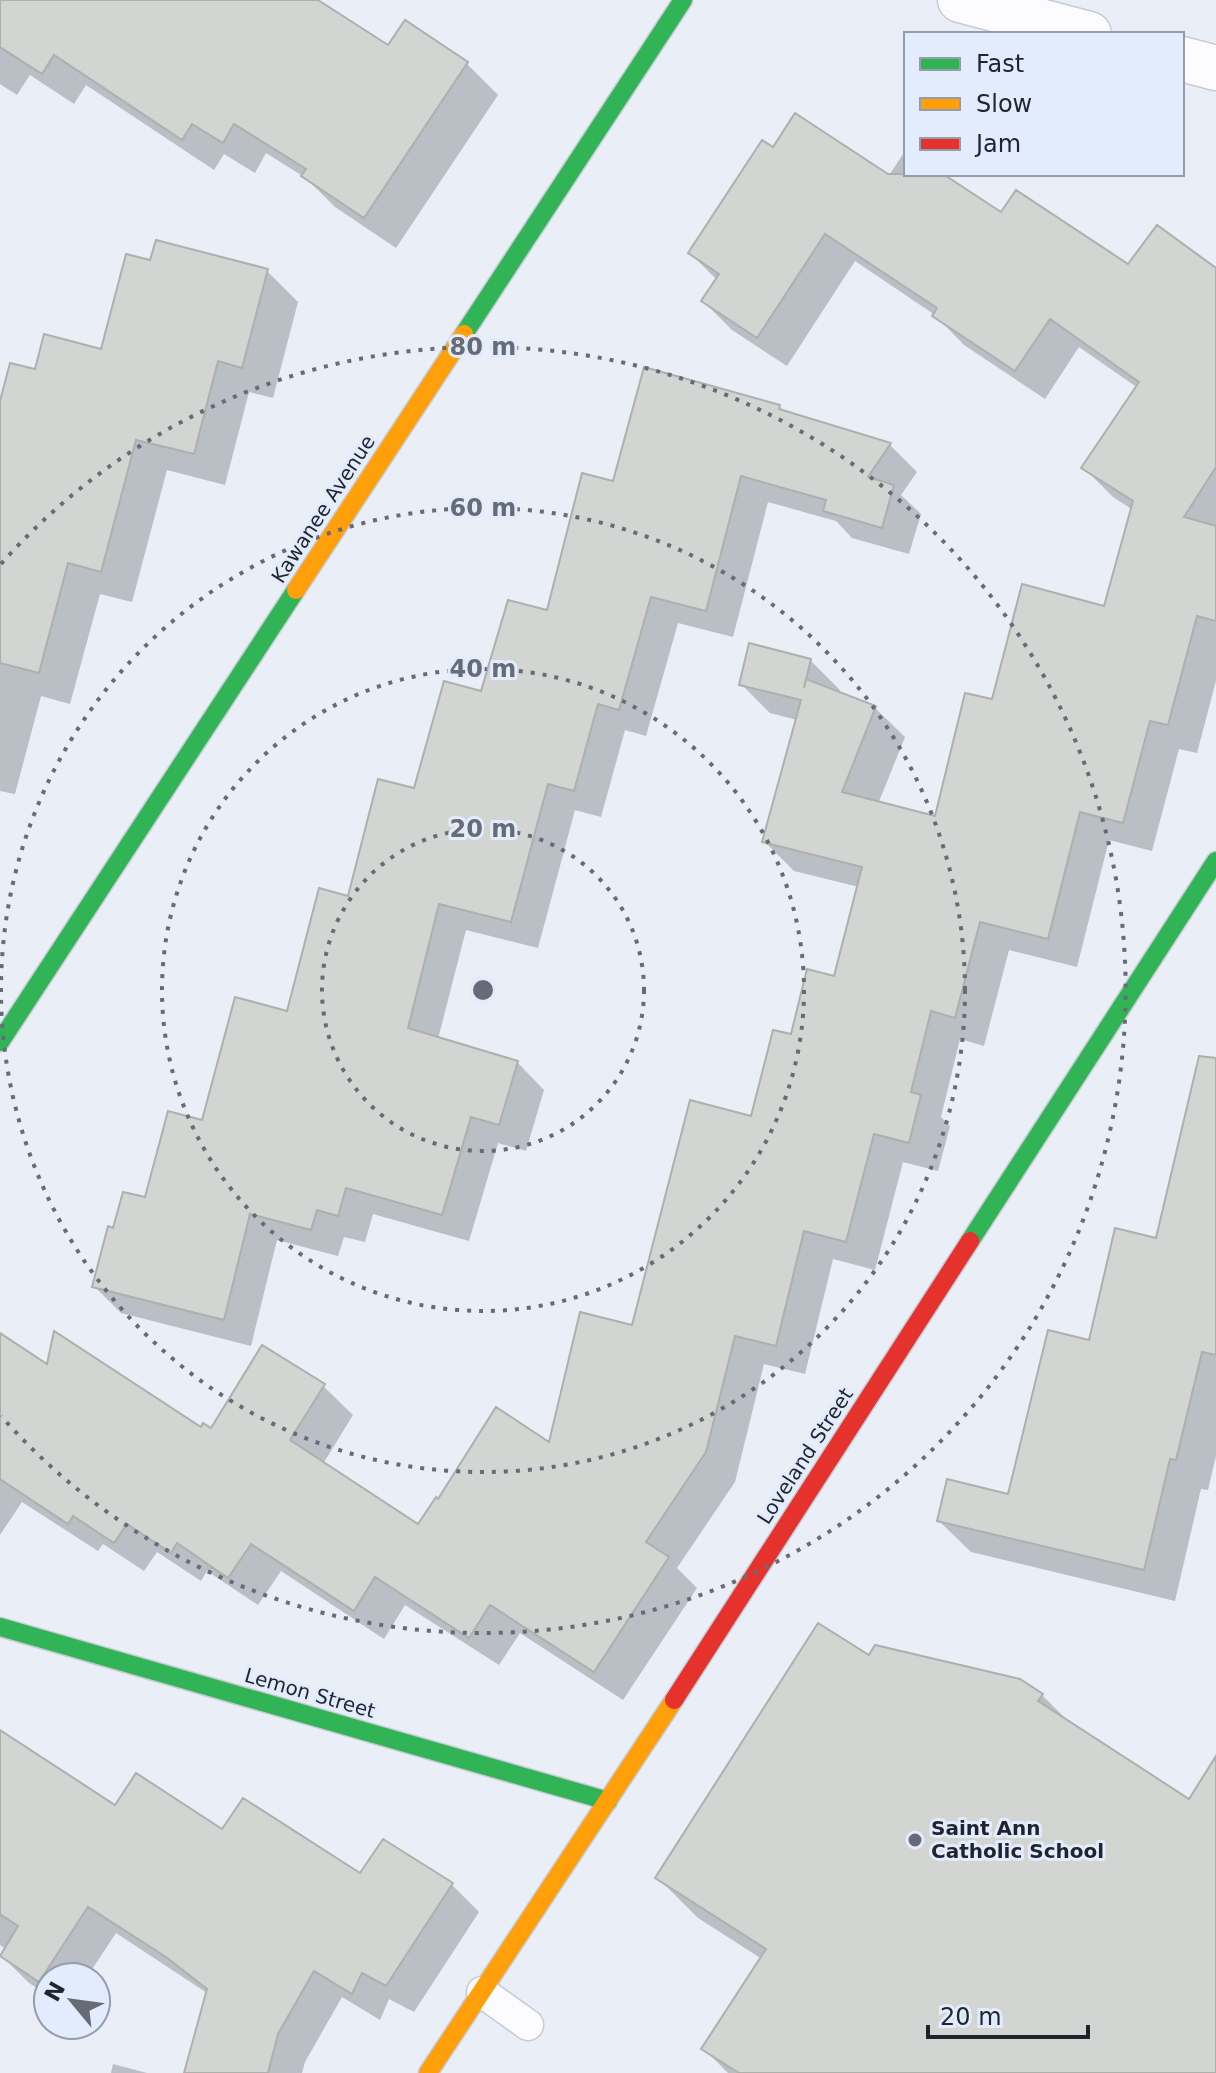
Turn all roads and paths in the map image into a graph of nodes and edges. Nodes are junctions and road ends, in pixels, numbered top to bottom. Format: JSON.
{"nodes":[{"id":1,"x":683,"y":0,"type":"edge"},
{"id":2,"x":960,"y":0,"type":"edge"},
{"id":3,"x":1081,"y":32,"type":"edge"},
{"id":4,"x":1184,"y":60,"type":"edge"},
{"id":5,"x":1216,"y":68,"type":"edge"},
{"id":6,"x":1216,"y":861,"type":"edge"},
{"id":7,"x":0,"y":1042,"type":"edge"},
{"id":8,"x":0,"y":1627,"type":"edge"},
{"id":9,"x":608,"y":1801,"type":"junction"},
{"id":10,"x":482,"y":1992,"type":"junction"},
{"id":11,"x":528,"y":2025,"type":"dead end"},
{"id":12,"x":428,"y":2073,"type":"edge"}],
"edges":[{"from":1,"to":7,"type":"street","name":"Kawanee Avenue"},
{"from":2,"to":3,"type":"street"},
{"from":4,"to":5,"type":"street"},
{"from":6,"to":9,"type":"street","name":"Loveland Street"},
{"from":8,"to":9,"type":"street","name":"Lemon Street"},
{"from":9,"to":10,"type":"street","name":"Loveland Street"},
{"from":10,"to":11,"type":"lane"},
{"from":10,"to":12,"type":"street","name":"Loveland Street"}]}
